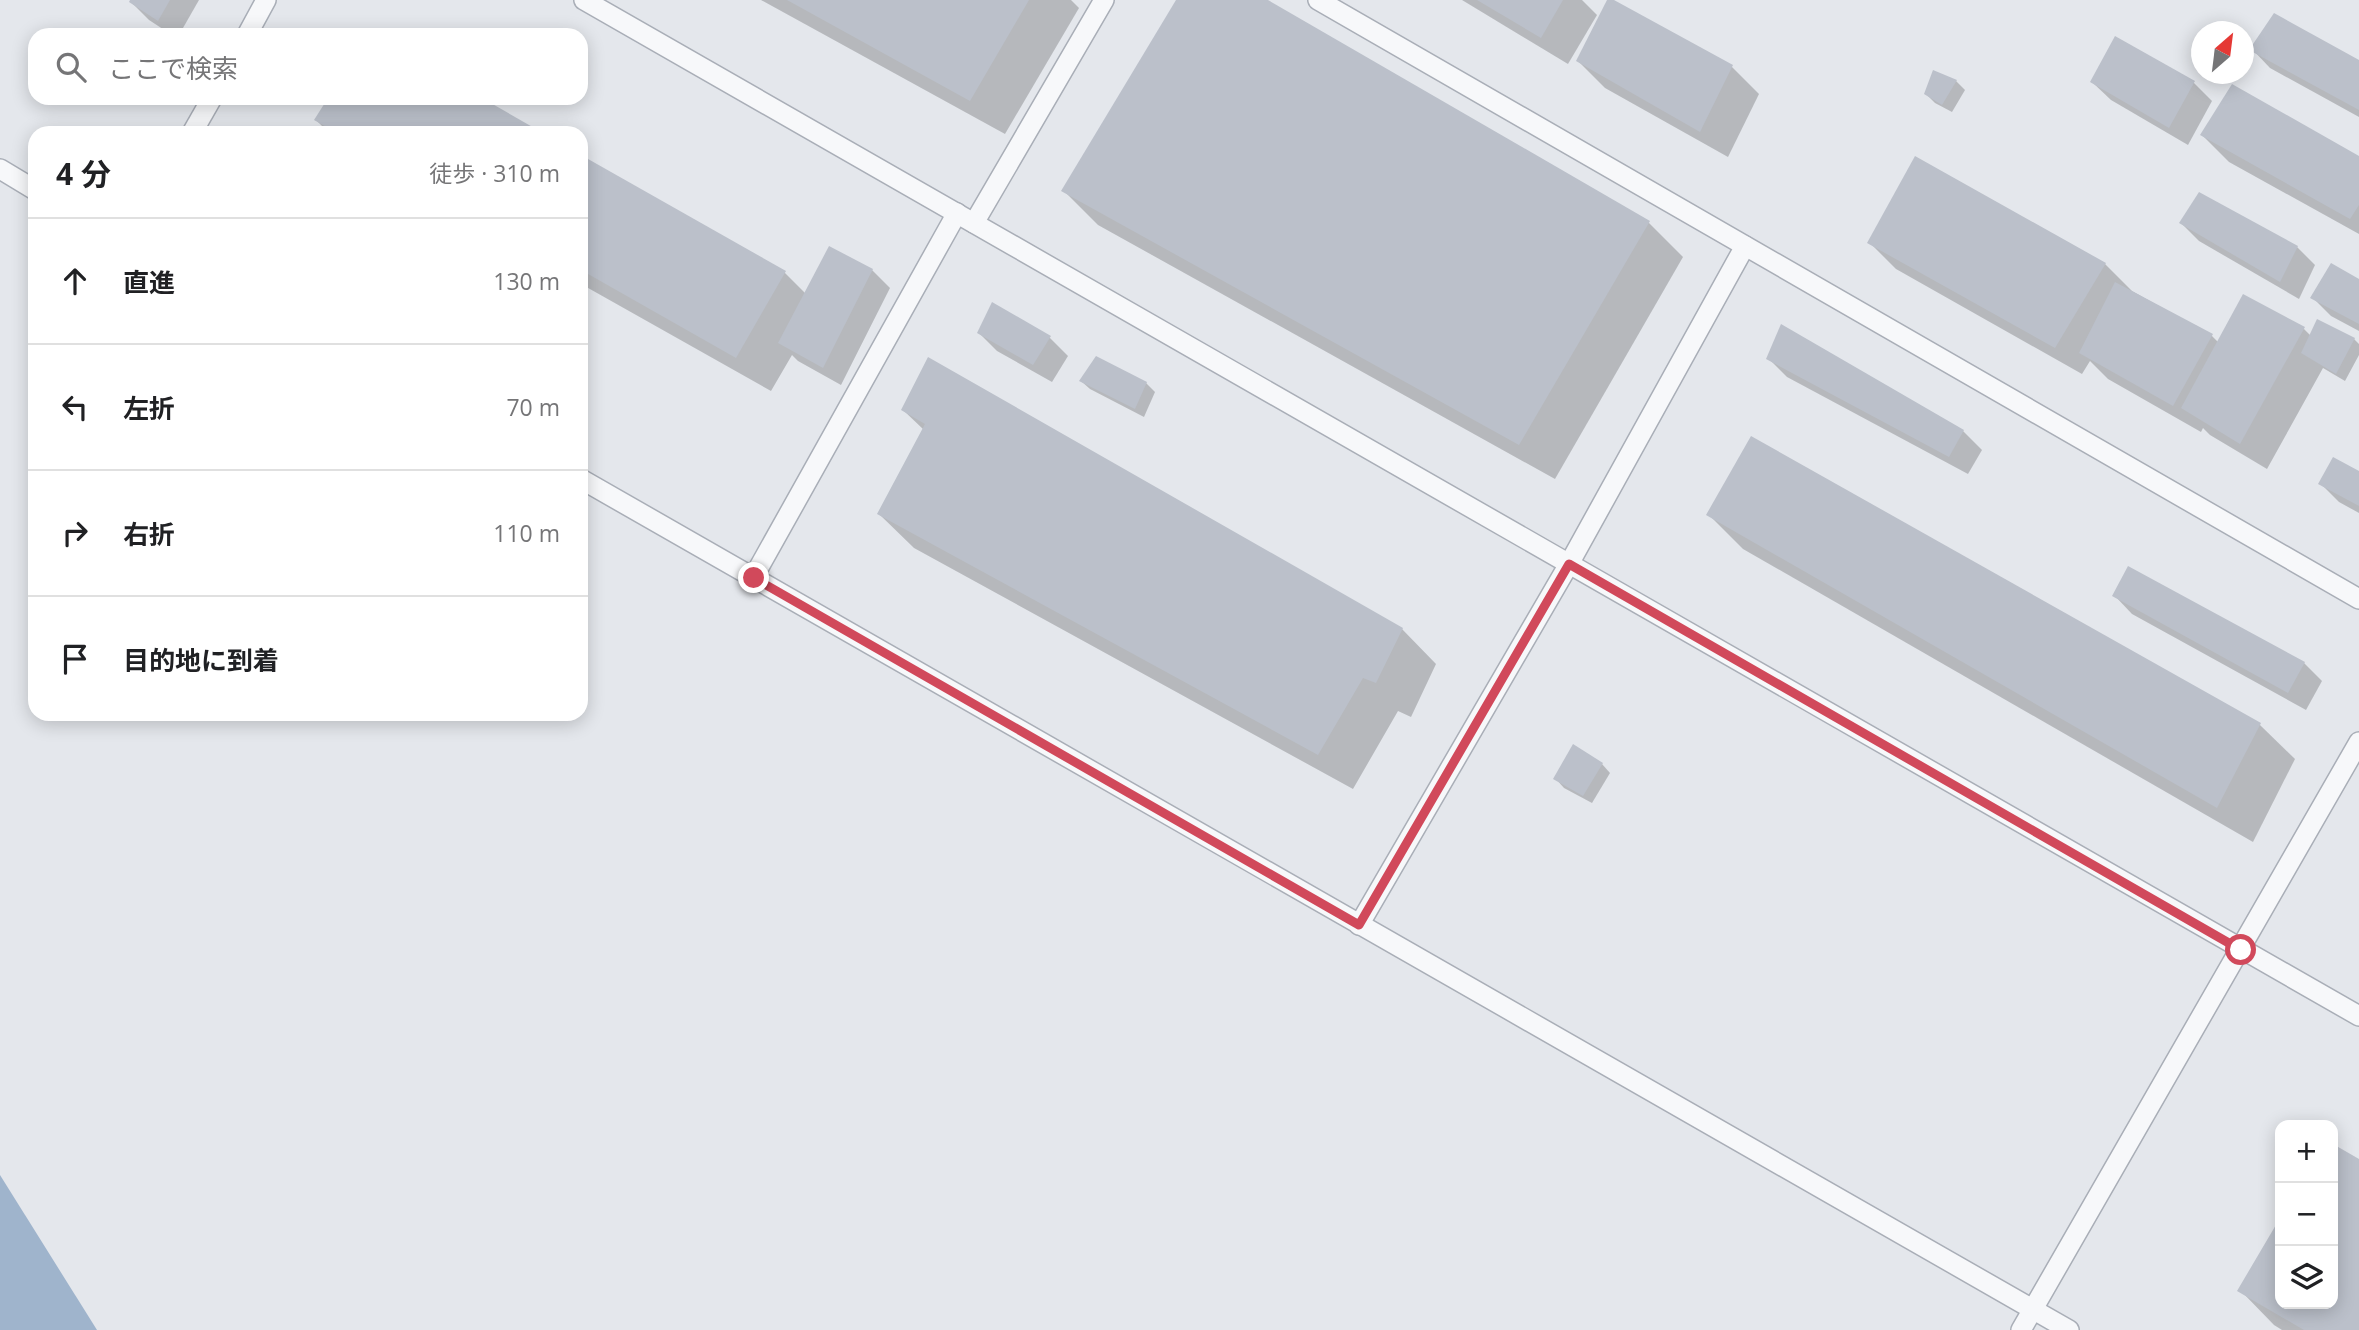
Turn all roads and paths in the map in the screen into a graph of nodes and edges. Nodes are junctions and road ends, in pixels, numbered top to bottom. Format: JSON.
{"nodes":[{"id":1,"x":266,"y":0,"type":"edge"},
{"id":2,"x":584,"y":0,"type":"edge"},
{"id":3,"x":1104,"y":0,"type":"edge"},
{"id":4,"x":1318,"y":0,"type":"edge"},
{"id":5,"x":251,"y":28,"type":"edge"},
{"id":6,"x":208,"y":105,"type":"edge"},
{"id":7,"x":196,"y":126,"type":"edge"},
{"id":8,"x":0,"y":169,"type":"edge"},
{"id":9,"x":28,"y":186,"type":"edge"},
{"id":10,"x":965,"y":218,"type":"junction"},
{"id":11,"x":1745,"y":246,"type":"junction"},
{"id":12,"x":588,"y":483,"type":"edge"},
{"id":13,"x":1569,"y":564,"type":"junction"},
{"id":14,"x":754,"y":578,"type":"junction"},
{"id":15,"x":2359,"y":600,"type":"edge"},
{"id":16,"x":2359,"y":742,"type":"edge"},
{"id":17,"x":1359,"y":925,"type":"junction"},
{"id":18,"x":2241,"y":950,"type":"junction"},
{"id":19,"x":2359,"y":1016,"type":"edge"},
{"id":20,"x":2032,"y":1309,"type":"junction"},
{"id":21,"x":2021,"y":1330,"type":"edge"},
{"id":22,"x":2069,"y":1330,"type":"edge"}],
"edges":[{"from":1,"to":5,"type":"lane"},
{"from":2,"to":10,"type":"lane"},
{"from":3,"to":10,"type":"lane"},
{"from":4,"to":11,"type":"lane"},
{"from":6,"to":7,"type":"lane"},
{"from":8,"to":9,"type":"lane"},
{"from":10,"to":13,"type":"lane"},
{"from":10,"to":14,"type":"lane"},
{"from":11,"to":13,"type":"lane"},
{"from":11,"to":15,"type":"lane"},
{"from":12,"to":14,"type":"lane"},
{"from":13,"to":17,"type":"lane"},
{"from":13,"to":18,"type":"lane"},
{"from":14,"to":17,"type":"lane"},
{"from":16,"to":18,"type":"lane"},
{"from":17,"to":20,"type":"lane"},
{"from":18,"to":19,"type":"lane"},
{"from":18,"to":20,"type":"lane"},
{"from":20,"to":21,"type":"lane"},
{"from":20,"to":22,"type":"lane"}]}
